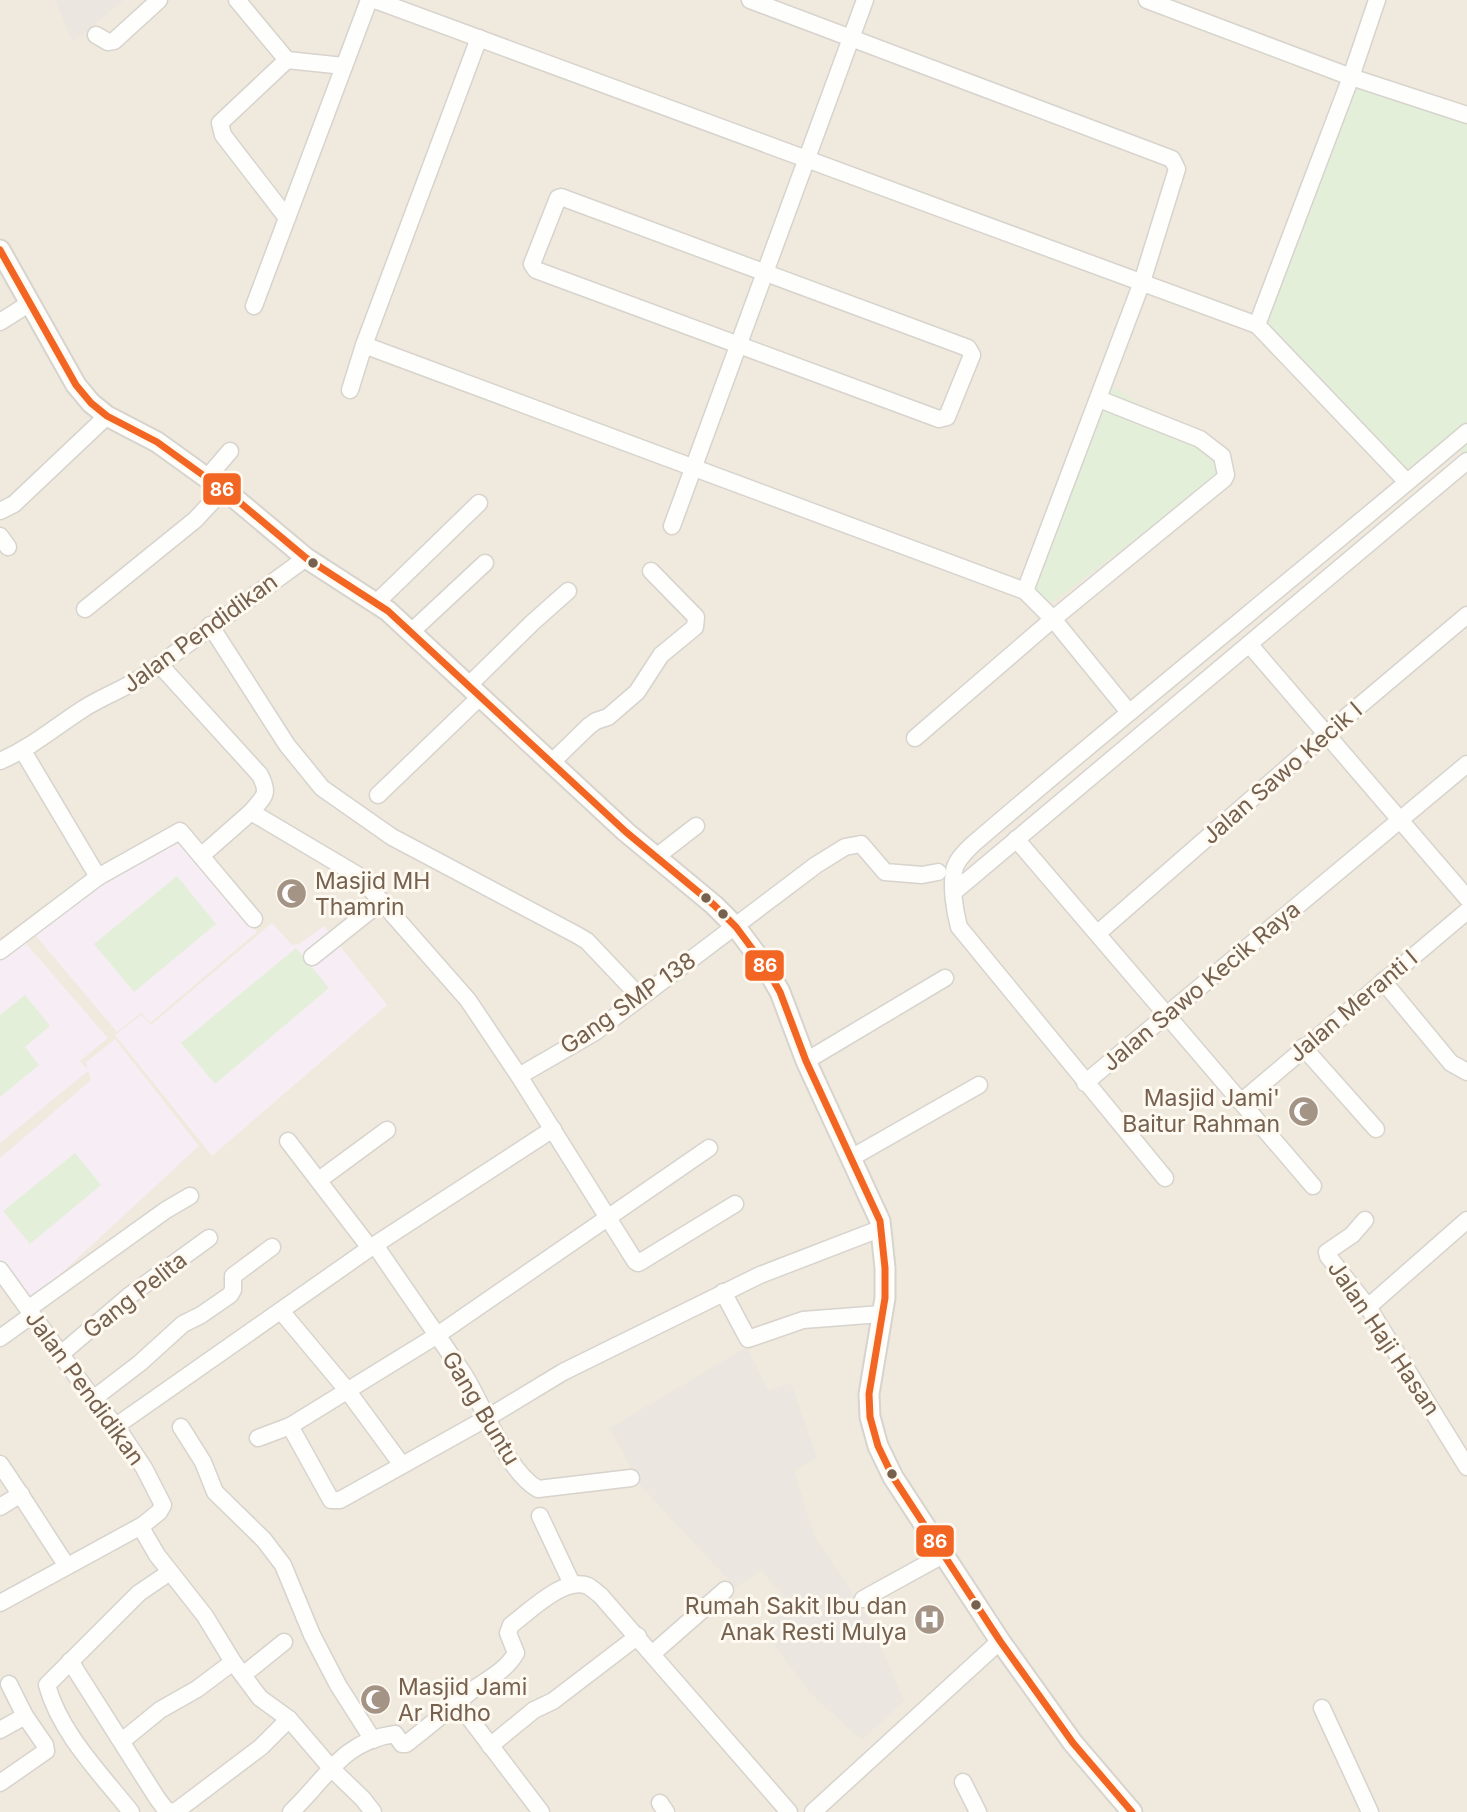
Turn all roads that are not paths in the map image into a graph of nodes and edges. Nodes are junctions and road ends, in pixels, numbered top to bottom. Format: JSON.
{"nodes":[{"id":1,"x":159,"y":0,"type":"edge"},
{"id":2,"x":237,"y":0,"type":"edge"},
{"id":3,"x":369,"y":0,"type":"edge"},
{"id":4,"x":375,"y":0,"type":"edge"},
{"id":5,"x":750,"y":0,"type":"edge"},
{"id":6,"x":865,"y":0,"type":"edge"},
{"id":7,"x":1147,"y":0,"type":"edge"},
{"id":8,"x":1377,"y":0,"type":"edge"},
{"id":9,"x":96,"y":36,"type":"dead end"},
{"id":10,"x":851,"y":37,"type":"junction"},
{"id":11,"x":479,"y":38,"type":"junction"},
{"id":12,"x":288,"y":60,"type":"junction"},
{"id":13,"x":344,"y":65,"type":"junction"},
{"id":14,"x":1351,"y":76,"type":"junction"},
{"id":15,"x":1467,"y":115,"type":"edge"},
{"id":16,"x":807,"y":159,"type":"junction"},
{"id":17,"x":287,"y":218,"type":"junction"},
{"id":18,"x":0,"y":250,"type":"edge"},
{"id":19,"x":764,"y":274,"type":"junction"},
{"id":20,"x":1142,"y":282,"type":"junction"},
{"id":21,"x":30,"y":303,"type":"junction"},
{"id":22,"x":254,"y":306,"type":"dead end"},
{"id":23,"x":0,"y":322,"type":"edge"},
{"id":24,"x":1257,"y":325,"type":"junction"},
{"id":25,"x":364,"y":345,"type":"junction"},
{"id":26,"x":739,"y":345,"type":"junction"},
{"id":27,"x":350,"y":390,"type":"dead end"},
{"id":28,"x":1099,"y":398,"type":"junction"},
{"id":29,"x":107,"y":416,"type":"junction"},
{"id":30,"x":1467,"y":432,"type":"edge"},
{"id":31,"x":230,"y":451,"type":"dead end"},
{"id":32,"x":1467,"y":461,"type":"edge"},
{"id":33,"x":694,"y":466,"type":"junction"},
{"id":34,"x":1407,"y":482,"type":"junction"},
{"id":35,"x":215,"y":485,"type":"junction"},
{"id":36,"x":479,"y":503,"type":"dead end"},
{"id":37,"x":0,"y":511,"type":"edge"},
{"id":38,"x":672,"y":526,"type":"dead end"},
{"id":39,"x":306,"y":558,"type":"junction"},
{"id":40,"x":1313,"y":561,"type":"junction"},
{"id":41,"x":485,"y":563,"type":"dead end"},
{"id":42,"x":651,"y":571,"type":"dead end"},
{"id":43,"x":1327,"y":578,"type":"junction"},
{"id":44,"x":568,"y":591,"type":"dead end"},
{"id":45,"x":1025,"y":591,"type":"junction"},
{"id":46,"x":377,"y":602,"type":"junction"},
{"id":47,"x":85,"y":609,"type":"dead end"},
{"id":48,"x":1467,"y":615,"type":"edge"},
{"id":49,"x":1053,"y":619,"type":"junction"},
{"id":50,"x":211,"y":625,"type":"junction"},
{"id":51,"x":411,"y":632,"type":"junction"},
{"id":52,"x":1249,"y":644,"type":"junction"},
{"id":53,"x":160,"y":665,"type":"junction"},
{"id":54,"x":1174,"y":676,"type":"junction"},
{"id":55,"x":474,"y":691,"type":"junction"},
{"id":56,"x":1189,"y":694,"type":"junction"},
{"id":57,"x":1128,"y":711,"type":"junction"},
{"id":58,"x":1326,"y":734,"type":"junction"},
{"id":59,"x":915,"y":738,"type":"dead end"},
{"id":60,"x":23,"y":751,"type":"junction"},
{"id":61,"x":0,"y":761,"type":"edge"},
{"id":62,"x":551,"y":763,"type":"junction"},
{"id":63,"x":1467,"y":764,"type":"edge"},
{"id":64,"x":378,"y":794,"type":"dead end"},
{"id":65,"x":251,"y":812,"type":"junction"},
{"id":66,"x":1400,"y":820,"type":"junction"},
{"id":67,"x":696,"y":826,"type":"dead end"},
{"id":68,"x":1016,"y":839,"type":"junction"},
{"id":69,"x":201,"y":856,"type":"junction"},
{"id":70,"x":656,"y":857,"type":"junction"},
{"id":71,"x":938,"y":872,"type":"dead end"},
{"id":72,"x":98,"y":877,"type":"junction"},
{"id":73,"x":955,"y":891,"type":"junction"},
{"id":74,"x":1467,"y":898,"type":"edge"},
{"id":75,"x":382,"y":901,"type":"junction"},
{"id":76,"x":1467,"y":911,"type":"edge"},
{"id":77,"x":254,"y":919,"type":"dead end"},
{"id":78,"x":736,"y":927,"type":"junction"},
{"id":79,"x":1098,"y":933,"type":"junction"},
{"id":80,"x":0,"y":951,"type":"edge"},
{"id":81,"x":312,"y":957,"type":"dead end"},
{"id":82,"x":946,"y":978,"type":"dead end"},
{"id":83,"x":1383,"y":981,"type":"junction"},
{"id":84,"x":640,"y":997,"type":"junction"},
{"id":85,"x":1167,"y":1015,"type":"junction"},
{"id":86,"x":1303,"y":1047,"type":"junction"},
{"id":87,"x":806,"y":1061,"type":"junction"},
{"id":88,"x":1467,"y":1072,"type":"edge"},
{"id":89,"x":519,"y":1076,"type":"junction"},
{"id":90,"x":1084,"y":1083,"type":"junction"},
{"id":91,"x":979,"y":1085,"type":"dead end"},
{"id":92,"x":1241,"y":1102,"type":"junction"},
{"id":93,"x":553,"y":1129,"type":"junction"},
{"id":94,"x":1376,"y":1129,"type":"dead end"},
{"id":95,"x":387,"y":1130,"type":"dead end"},
{"id":96,"x":288,"y":1142,"type":"dead end"},
{"id":97,"x":709,"y":1148,"type":"dead end"},
{"id":98,"x":851,"y":1158,"type":"junction"},
{"id":99,"x":1165,"y":1178,"type":"dead end"},
{"id":100,"x":319,"y":1180,"type":"junction"},
{"id":101,"x":1313,"y":1186,"type":"dead end"},
{"id":102,"x":190,"y":1196,"type":"dead end"},
{"id":103,"x":735,"y":1204,"type":"dead end"},
{"id":104,"x":608,"y":1216,"type":"junction"},
{"id":105,"x":1365,"y":1220,"type":"dead end"},
{"id":106,"x":1467,"y":1220,"type":"edge"},
{"id":107,"x":882,"y":1228,"type":"junction"},
{"id":108,"x":209,"y":1238,"type":"dead end"},
{"id":109,"x":272,"y":1247,"type":"dead end"},
{"id":110,"x":373,"y":1247,"type":"junction"},
{"id":111,"x":0,"y":1270,"type":"edge"},
{"id":112,"x":723,"y":1292,"type":"junction"},
{"id":113,"x":1368,"y":1307,"type":"junction"},
{"id":114,"x":281,"y":1311,"type":"junction"},
{"id":115,"x":30,"y":1312,"type":"junction"},
{"id":116,"x":881,"y":1314,"type":"junction"},
{"id":117,"x":436,"y":1336,"type":"junction"},
{"id":118,"x":0,"y":1338,"type":"edge"},
{"id":119,"x":61,"y":1354,"type":"junction"},
{"id":120,"x":347,"y":1390,"type":"junction"},
{"id":121,"x":93,"y":1399,"type":"junction"},
{"id":122,"x":487,"y":1418,"type":"junction"},
{"id":123,"x":116,"y":1426,"type":"junction"},
{"id":124,"x":290,"y":1426,"type":"junction"},
{"id":125,"x":181,"y":1427,"type":"dead end"},
{"id":126,"x":258,"y":1438,"type":"dead end"},
{"id":127,"x":0,"y":1464,"type":"edge"},
{"id":128,"x":402,"y":1465,"type":"junction"},
{"id":129,"x":1467,"y":1466,"type":"edge"},
{"id":130,"x":631,"y":1478,"type":"dead end"},
{"id":131,"x":21,"y":1494,"type":"junction"},
{"id":132,"x":0,"y":1507,"type":"edge"},
{"id":133,"x":540,"y":1516,"type":"dead end"},
{"id":134,"x":143,"y":1525,"type":"junction"},
{"id":135,"x":943,"y":1555,"type":"junction"},
{"id":136,"x":67,"y":1566,"type":"junction"},
{"id":137,"x":170,"y":1572,"type":"junction"},
{"id":138,"x":572,"y":1584,"type":"junction"},
{"id":139,"x":725,"y":1590,"type":"dead end"},
{"id":140,"x":863,"y":1599,"type":"dead end"},
{"id":141,"x":0,"y":1603,"type":"edge"},
{"id":142,"x":638,"y":1636,"type":"junction"},
{"id":143,"x":1000,"y":1641,"type":"junction"},
{"id":144,"x":285,"y":1642,"type":"dead end"},
{"id":145,"x":652,"y":1654,"type":"junction"},
{"id":146,"x":69,"y":1661,"type":"junction"},
{"id":147,"x":233,"y":1662,"type":"junction"},
{"id":148,"x":243,"y":1675,"type":"junction"},
{"id":149,"x":9,"y":1684,"type":"dead end"},
{"id":150,"x":458,"y":1703,"type":"junction"},
{"id":151,"x":1322,"y":1708,"type":"dead end"},
{"id":152,"x":25,"y":1716,"type":"junction"},
{"id":153,"x":289,"y":1720,"type":"junction"},
{"id":154,"x":0,"y":1730,"type":"edge"},
{"id":155,"x":373,"y":1740,"type":"junction"},
{"id":156,"x":122,"y":1741,"type":"junction"},
{"id":157,"x":490,"y":1746,"type":"junction"},
{"id":158,"x":331,"y":1768,"type":"junction"},
{"id":159,"x":964,"y":1782,"type":"dead end"},
{"id":160,"x":0,"y":1783,"type":"edge"},
{"id":161,"x":131,"y":1812,"type":"edge"},
{"id":162,"x":174,"y":1812,"type":"edge"},
{"id":163,"x":291,"y":1812,"type":"edge"},
{"id":164,"x":373,"y":1812,"type":"edge"},
{"id":165,"x":541,"y":1812,"type":"edge"},
{"id":166,"x":789,"y":1812,"type":"edge"},
{"id":167,"x":813,"y":1812,"type":"edge"},
{"id":168,"x":978,"y":1812,"type":"edge"},
{"id":169,"x":1132,"y":1812,"type":"edge"},
{"id":170,"x":1370,"y":1812,"type":"edge"}],
"edges":[{"from":1,"to":9,"type":"street"},
{"from":2,"to":12,"type":"street"},
{"from":3,"to":13,"type":"street"},
{"from":4,"to":11,"type":"street"},
{"from":5,"to":10,"type":"street"},
{"from":6,"to":10,"type":"street"},
{"from":7,"to":14,"type":"street"},
{"from":8,"to":14,"type":"street"},
{"from":10,"to":16,"type":"street"},
{"from":10,"to":20,"type":"street"},
{"from":11,"to":16,"type":"street"},
{"from":11,"to":25,"type":"street"},
{"from":12,"to":13,"type":"street"},
{"from":12,"to":17,"type":"street"},
{"from":13,"to":17,"type":"street"},
{"from":14,"to":15,"type":"street"},
{"from":14,"to":24,"type":"street"},
{"from":16,"to":19,"type":"street"},
{"from":16,"to":20,"type":"street"},
{"from":17,"to":22,"type":"street"},
{"from":18,"to":21,"type":"street"},
{"from":19,"to":26,"type":"street"},
{"from":19,"to":26,"type":"street"},
{"from":19,"to":26,"type":"street"},
{"from":20,"to":24,"type":"street"},
{"from":20,"to":28,"type":"street"},
{"from":21,"to":23,"type":"street"},
{"from":21,"to":29,"type":"street"},
{"from":24,"to":34,"type":"street"},
{"from":25,"to":27,"type":"street"},
{"from":25,"to":33,"type":"street"},
{"from":26,"to":33,"type":"street"},
{"from":28,"to":45,"type":"street"},
{"from":28,"to":49,"type":"street"},
{"from":29,"to":35,"type":"street"},
{"from":29,"to":37,"type":"street"},
{"from":30,"to":34,"type":"street","name":"Jalan Sawo Kecik Raya"},
{"from":31,"to":35,"type":"street"},
{"from":32,"to":43,"type":"street"},
{"from":33,"to":38,"type":"street"},
{"from":33,"to":45,"type":"street"},
{"from":34,"to":40,"type":"street","name":"Jalan Sawo Kecik Raya"},
{"from":35,"to":39,"type":"street"},
{"from":35,"to":47,"type":"street"},
{"from":36,"to":46,"type":"street"},
{"from":39,"to":46,"type":"street"},
{"from":39,"to":50,"type":"street","name":"Jalan Pendidikan"},
{"from":40,"to":43,"type":"street"},
{"from":40,"to":54,"type":"street","name":"Jalan Sawo Kecik Raya"},
{"from":41,"to":51,"type":"street"},
{"from":42,"to":62,"type":"street"},
{"from":43,"to":52,"type":"street"},
{"from":44,"to":55,"type":"street"},
{"from":45,"to":49,"type":"street"},
{"from":46,"to":51,"type":"street"},
{"from":48,"to":58,"type":"street","name":"Jalan Sawo Kecik I"},
{"from":49,"to":57,"type":"street"},
{"from":49,"to":59,"type":"street"},
{"from":50,"to":53,"type":"street","name":"Jalan Pendidikan"},
{"from":50,"to":84,"type":"street"},
{"from":51,"to":55,"type":"street"},
{"from":52,"to":56,"type":"street"},
{"from":52,"to":58,"type":"street"},
{"from":53,"to":60,"type":"street","name":"Jalan Pendidikan"},
{"from":53,"to":65,"type":"street"},
{"from":54,"to":56,"type":"street"},
{"from":54,"to":57,"type":"street","name":"Jalan Sawo Kecik Raya"},
{"from":55,"to":62,"type":"street"},
{"from":55,"to":64,"type":"street"},
{"from":56,"to":68,"type":"street"},
{"from":57,"to":73,"type":"street","name":"Jalan Sawo Kecik Raya"},
{"from":58,"to":66,"type":"street"},
{"from":58,"to":79,"type":"street","name":"Jalan Sawo Kecik I"},
{"from":60,"to":61,"type":"street","name":"Jalan Pendidikan"},
{"from":60,"to":72,"type":"street"},
{"from":62,"to":70,"type":"street"},
{"from":63,"to":66,"type":"street","name":"Jalan Sawo Kecik Raya"},
{"from":65,"to":69,"type":"street"},
{"from":65,"to":75,"type":"street"},
{"from":66,"to":74,"type":"street"},
{"from":66,"to":85,"type":"street","name":"Jalan Sawo Kecik Raya"},
{"from":67,"to":70,"type":"street"},
{"from":68,"to":73,"type":"street"},
{"from":68,"to":79,"type":"street"},
{"from":69,"to":72,"type":"street"},
{"from":69,"to":77,"type":"street"},
{"from":70,"to":78,"type":"street"},
{"from":71,"to":78,"type":"street","name":"Gang SMP 138"},
{"from":72,"to":80,"type":"street"},
{"from":73,"to":90,"type":"street","name":"Jalan Sawo Kecik Raya"},
{"from":75,"to":81,"type":"street"},
{"from":75,"to":89,"type":"street"},
{"from":76,"to":83,"type":"street","name":"Jalan Meranti I"},
{"from":78,"to":84,"type":"street","name":"Gang SMP 138"},
{"from":78,"to":87,"type":"street"},
{"from":79,"to":85,"type":"street"},
{"from":82,"to":87,"type":"street"},
{"from":83,"to":86,"type":"street","name":"Jalan Meranti I"},
{"from":83,"to":88,"type":"street"},
{"from":84,"to":89,"type":"street","name":"Gang SMP 138"},
{"from":85,"to":90,"type":"street","name":"Jalan Sawo Kecik Raya"},
{"from":85,"to":92,"type":"street"},
{"from":86,"to":92,"type":"street","name":"Jalan Meranti I"},
{"from":86,"to":94,"type":"street"},
{"from":87,"to":98,"type":"street"},
{"from":89,"to":93,"type":"street"},
{"from":90,"to":99,"type":"street"},
{"from":91,"to":98,"type":"street"},
{"from":92,"to":101,"type":"street"},
{"from":93,"to":104,"type":"street"},
{"from":93,"to":110,"type":"street"},
{"from":95,"to":100,"type":"street"},
{"from":96,"to":100,"type":"street","name":"Gang Buntu"},
{"from":97,"to":104,"type":"street"},
{"from":98,"to":107,"type":"street"},
{"from":100,"to":110,"type":"street","name":"Gang Buntu"},
{"from":102,"to":115,"type":"street"},
{"from":103,"to":104,"type":"street"},
{"from":104,"to":117,"type":"street"},
{"from":105,"to":113,"type":"street","name":"Jalan Haji Hasan"},
{"from":106,"to":113,"type":"street"},
{"from":107,"to":112,"type":"street"},
{"from":107,"to":116,"type":"street"},
{"from":108,"to":119,"type":"street","name":"Gang Pelita"},
{"from":109,"to":121,"type":"street"},
{"from":110,"to":114,"type":"street"},
{"from":110,"to":117,"type":"street","name":"Gang Buntu"},
{"from":111,"to":115,"type":"street","name":"Jalan Pendidikan"},
{"from":112,"to":116,"type":"street"},
{"from":112,"to":122,"type":"street"},
{"from":113,"to":129,"type":"street","name":"Jalan Haji Hasan"},
{"from":114,"to":120,"type":"street"},
{"from":114,"to":123,"type":"street"},
{"from":115,"to":118,"type":"street"},
{"from":115,"to":119,"type":"street","name":"Jalan Pendidikan"},
{"from":116,"to":135,"type":"street"},
{"from":117,"to":120,"type":"street"},
{"from":117,"to":122,"type":"street","name":"Gang Buntu"},
{"from":119,"to":121,"type":"street","name":"Jalan Pendidikan"},
{"from":120,"to":124,"type":"street"},
{"from":120,"to":128,"type":"street"},
{"from":121,"to":123,"type":"street","name":"Jalan Pendidikan"},
{"from":122,"to":128,"type":"street"},
{"from":122,"to":130,"type":"street","name":"Gang Buntu"},
{"from":123,"to":134,"type":"street","name":"Jalan Pendidikan"},
{"from":124,"to":126,"type":"street"},
{"from":124,"to":128,"type":"street"},
{"from":125,"to":155,"type":"street"},
{"from":127,"to":131,"type":"street"},
{"from":131,"to":132,"type":"street"},
{"from":131,"to":136,"type":"street"},
{"from":133,"to":138,"type":"street"},
{"from":134,"to":136,"type":"street"},
{"from":134,"to":137,"type":"street"},
{"from":135,"to":140,"type":"street"},
{"from":135,"to":143,"type":"street"},
{"from":136,"to":141,"type":"street"},
{"from":137,"to":146,"type":"street"},
{"from":137,"to":147,"type":"street"},
{"from":138,"to":142,"type":"street"},
{"from":138,"to":150,"type":"street"},
{"from":139,"to":145,"type":"street"},
{"from":142,"to":145,"type":"street"},
{"from":142,"to":157,"type":"street"},
{"from":143,"to":167,"type":"street"},
{"from":143,"to":169,"type":"street"},
{"from":144,"to":148,"type":"street"},
{"from":145,"to":166,"type":"street"},
{"from":146,"to":156,"type":"street"},
{"from":146,"to":161,"type":"street"},
{"from":147,"to":148,"type":"street"},
{"from":147,"to":156,"type":"street"},
{"from":148,"to":153,"type":"street"},
{"from":149,"to":152,"type":"street"},
{"from":150,"to":155,"type":"street"},
{"from":150,"to":157,"type":"street"},
{"from":151,"to":170,"type":"street"},
{"from":152,"to":154,"type":"street"},
{"from":152,"to":160,"type":"street"},
{"from":153,"to":158,"type":"street"},
{"from":153,"to":162,"type":"street"},
{"from":155,"to":158,"type":"street"},
{"from":156,"to":162,"type":"street"},
{"from":157,"to":165,"type":"street"},
{"from":158,"to":163,"type":"street"},
{"from":158,"to":164,"type":"street"},
{"from":159,"to":168,"type":"street"}]}
